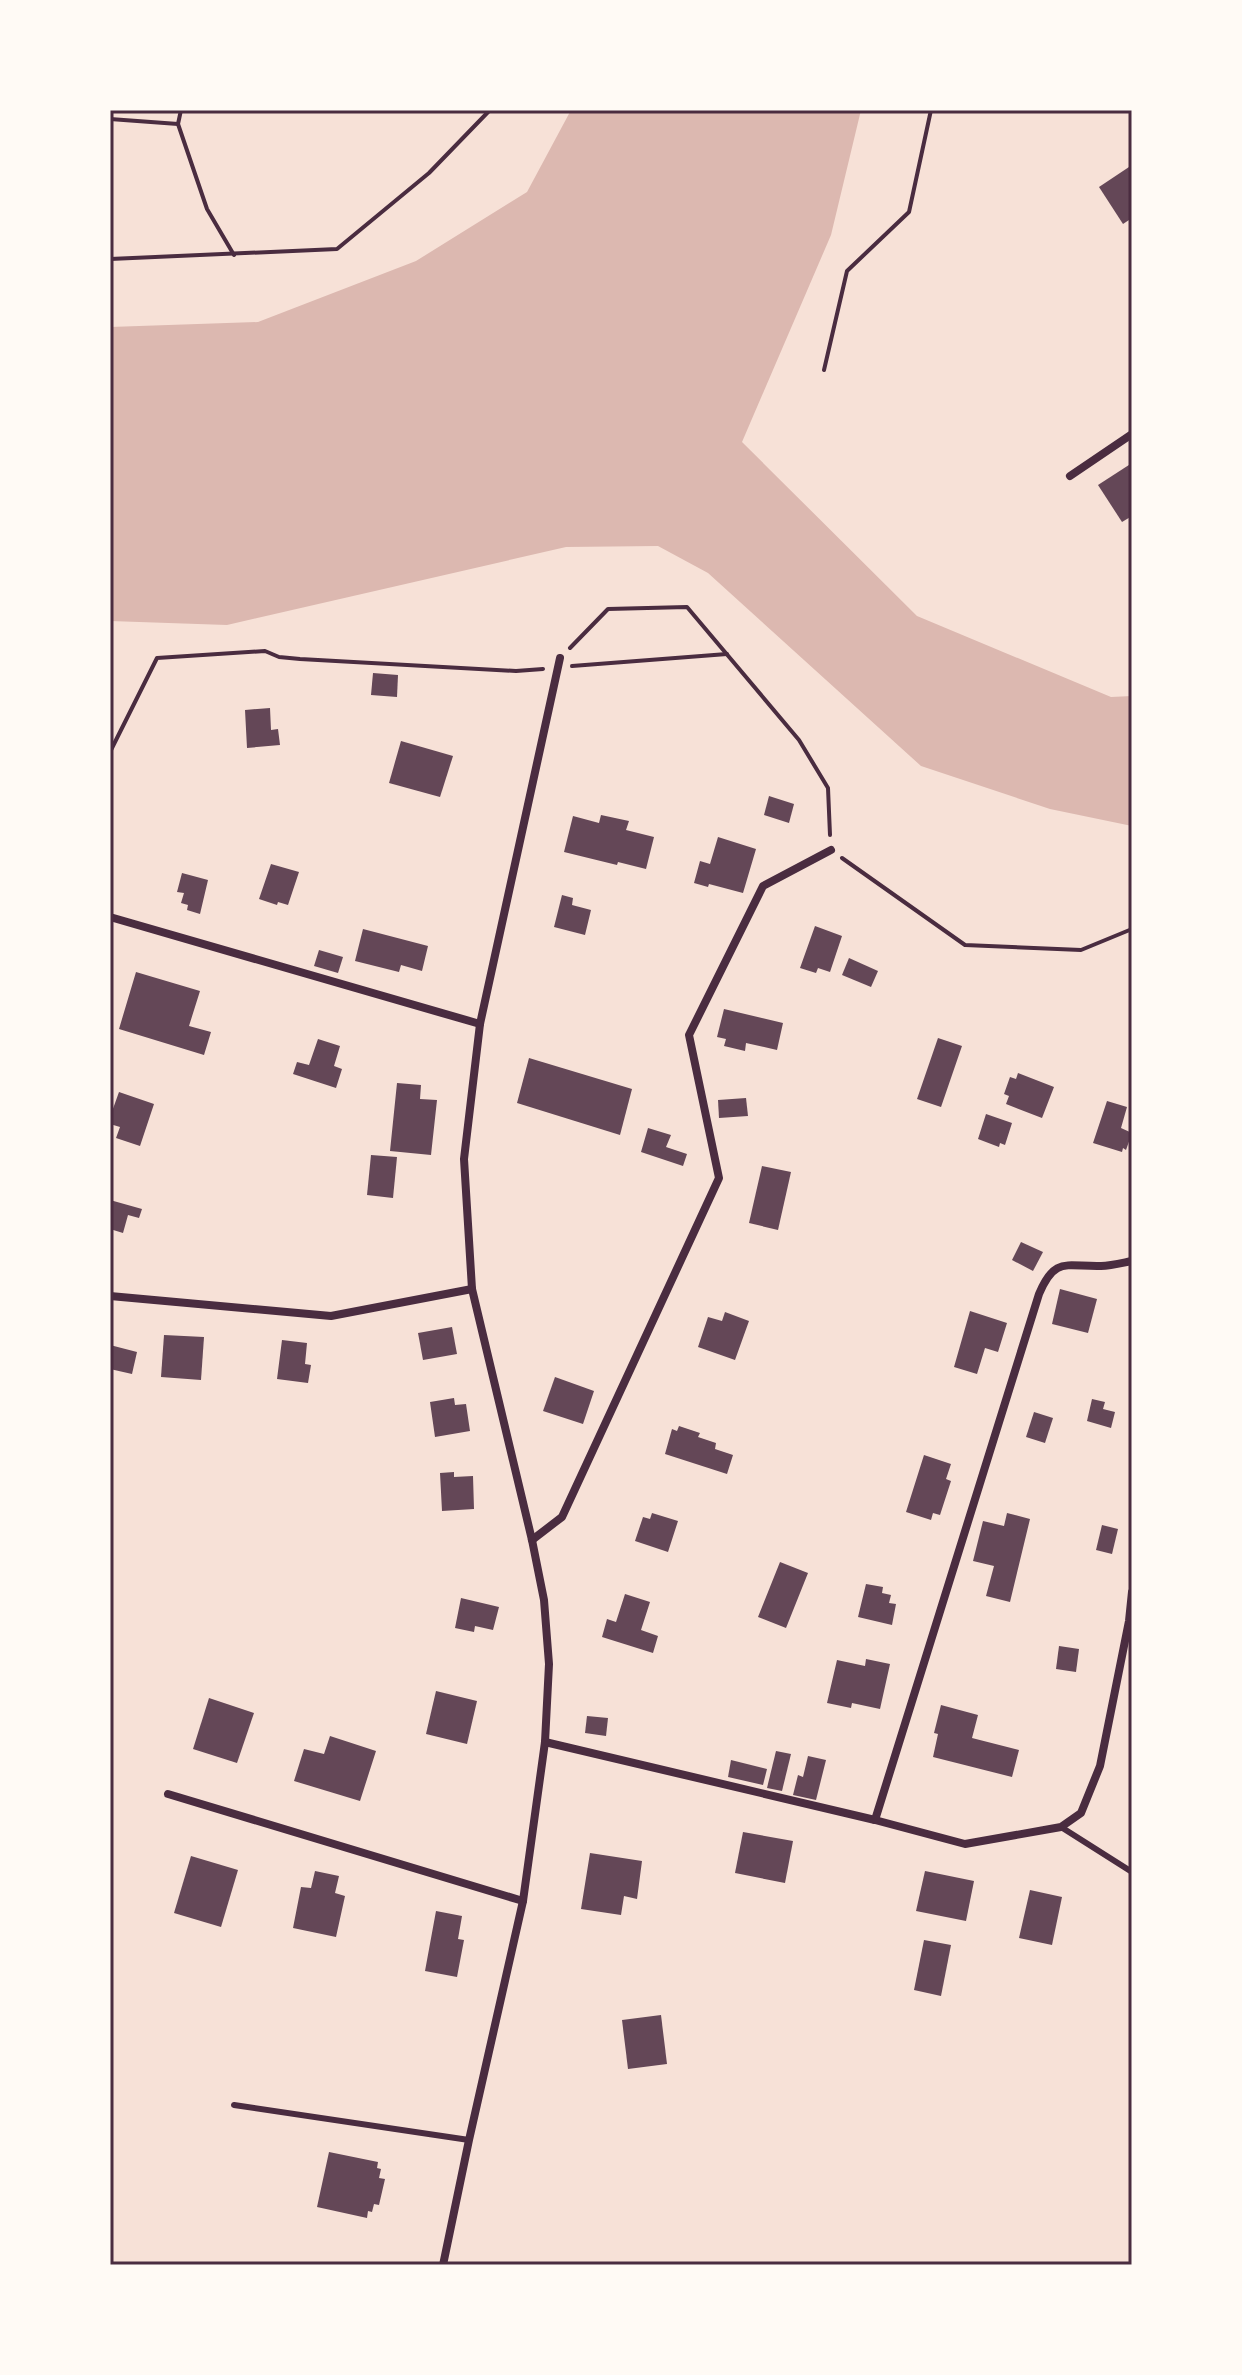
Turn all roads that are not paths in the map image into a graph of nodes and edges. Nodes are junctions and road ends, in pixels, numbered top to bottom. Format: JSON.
{"nodes":[{"id":1,"x":1132,"y":434,"type":"edge"},
{"id":2,"x":1070,"y":476,"type":"dead end"},
{"id":3,"x":559,"y":663,"type":"road end"},
{"id":4,"x":831,"y":850,"type":"road end"},
{"id":5,"x":110,"y":917,"type":"edge"},
{"id":6,"x":480,"y":1024,"type":"junction"},
{"id":7,"x":1132,"y":1261,"type":"edge"},
{"id":8,"x":472,"y":1289,"type":"junction"},
{"id":9,"x":110,"y":1296,"type":"edge"},
{"id":10,"x":532,"y":1540,"type":"junction"},
{"id":11,"x":1132,"y":1592,"type":"edge"},
{"id":12,"x":545,"y":1742,"type":"junction"},
{"id":13,"x":168,"y":1794,"type":"dead end"},
{"id":14,"x":875,"y":1820,"type":"junction"},
{"id":15,"x":1061,"y":1827,"type":"junction"},
{"id":16,"x":1132,"y":1872,"type":"edge"},
{"id":17,"x":523,"y":1901,"type":"junction"},
{"id":18,"x":234,"y":2105,"type":"dead end"},
{"id":19,"x":469,"y":2140,"type":"junction"},
{"id":20,"x":443,"y":2265,"type":"edge"}],
"edges":[{"from":1,"to":2,"type":"street"},
{"from":3,"to":6,"type":"street"},
{"from":4,"to":10,"type":"street"},
{"from":5,"to":6,"type":"street"},
{"from":6,"to":8,"type":"street"},
{"from":7,"to":14,"type":"street"},
{"from":8,"to":9,"type":"street"},
{"from":8,"to":10,"type":"street"},
{"from":10,"to":12,"type":"street"},
{"from":11,"to":15,"type":"street"},
{"from":12,"to":14,"type":"street"},
{"from":12,"to":17,"type":"street"},
{"from":13,"to":17,"type":"street"},
{"from":14,"to":15,"type":"street"},
{"from":15,"to":16,"type":"lane"},
{"from":17,"to":19,"type":"street"},
{"from":18,"to":19,"type":"lane"},
{"from":19,"to":20,"type":"street"}]}
